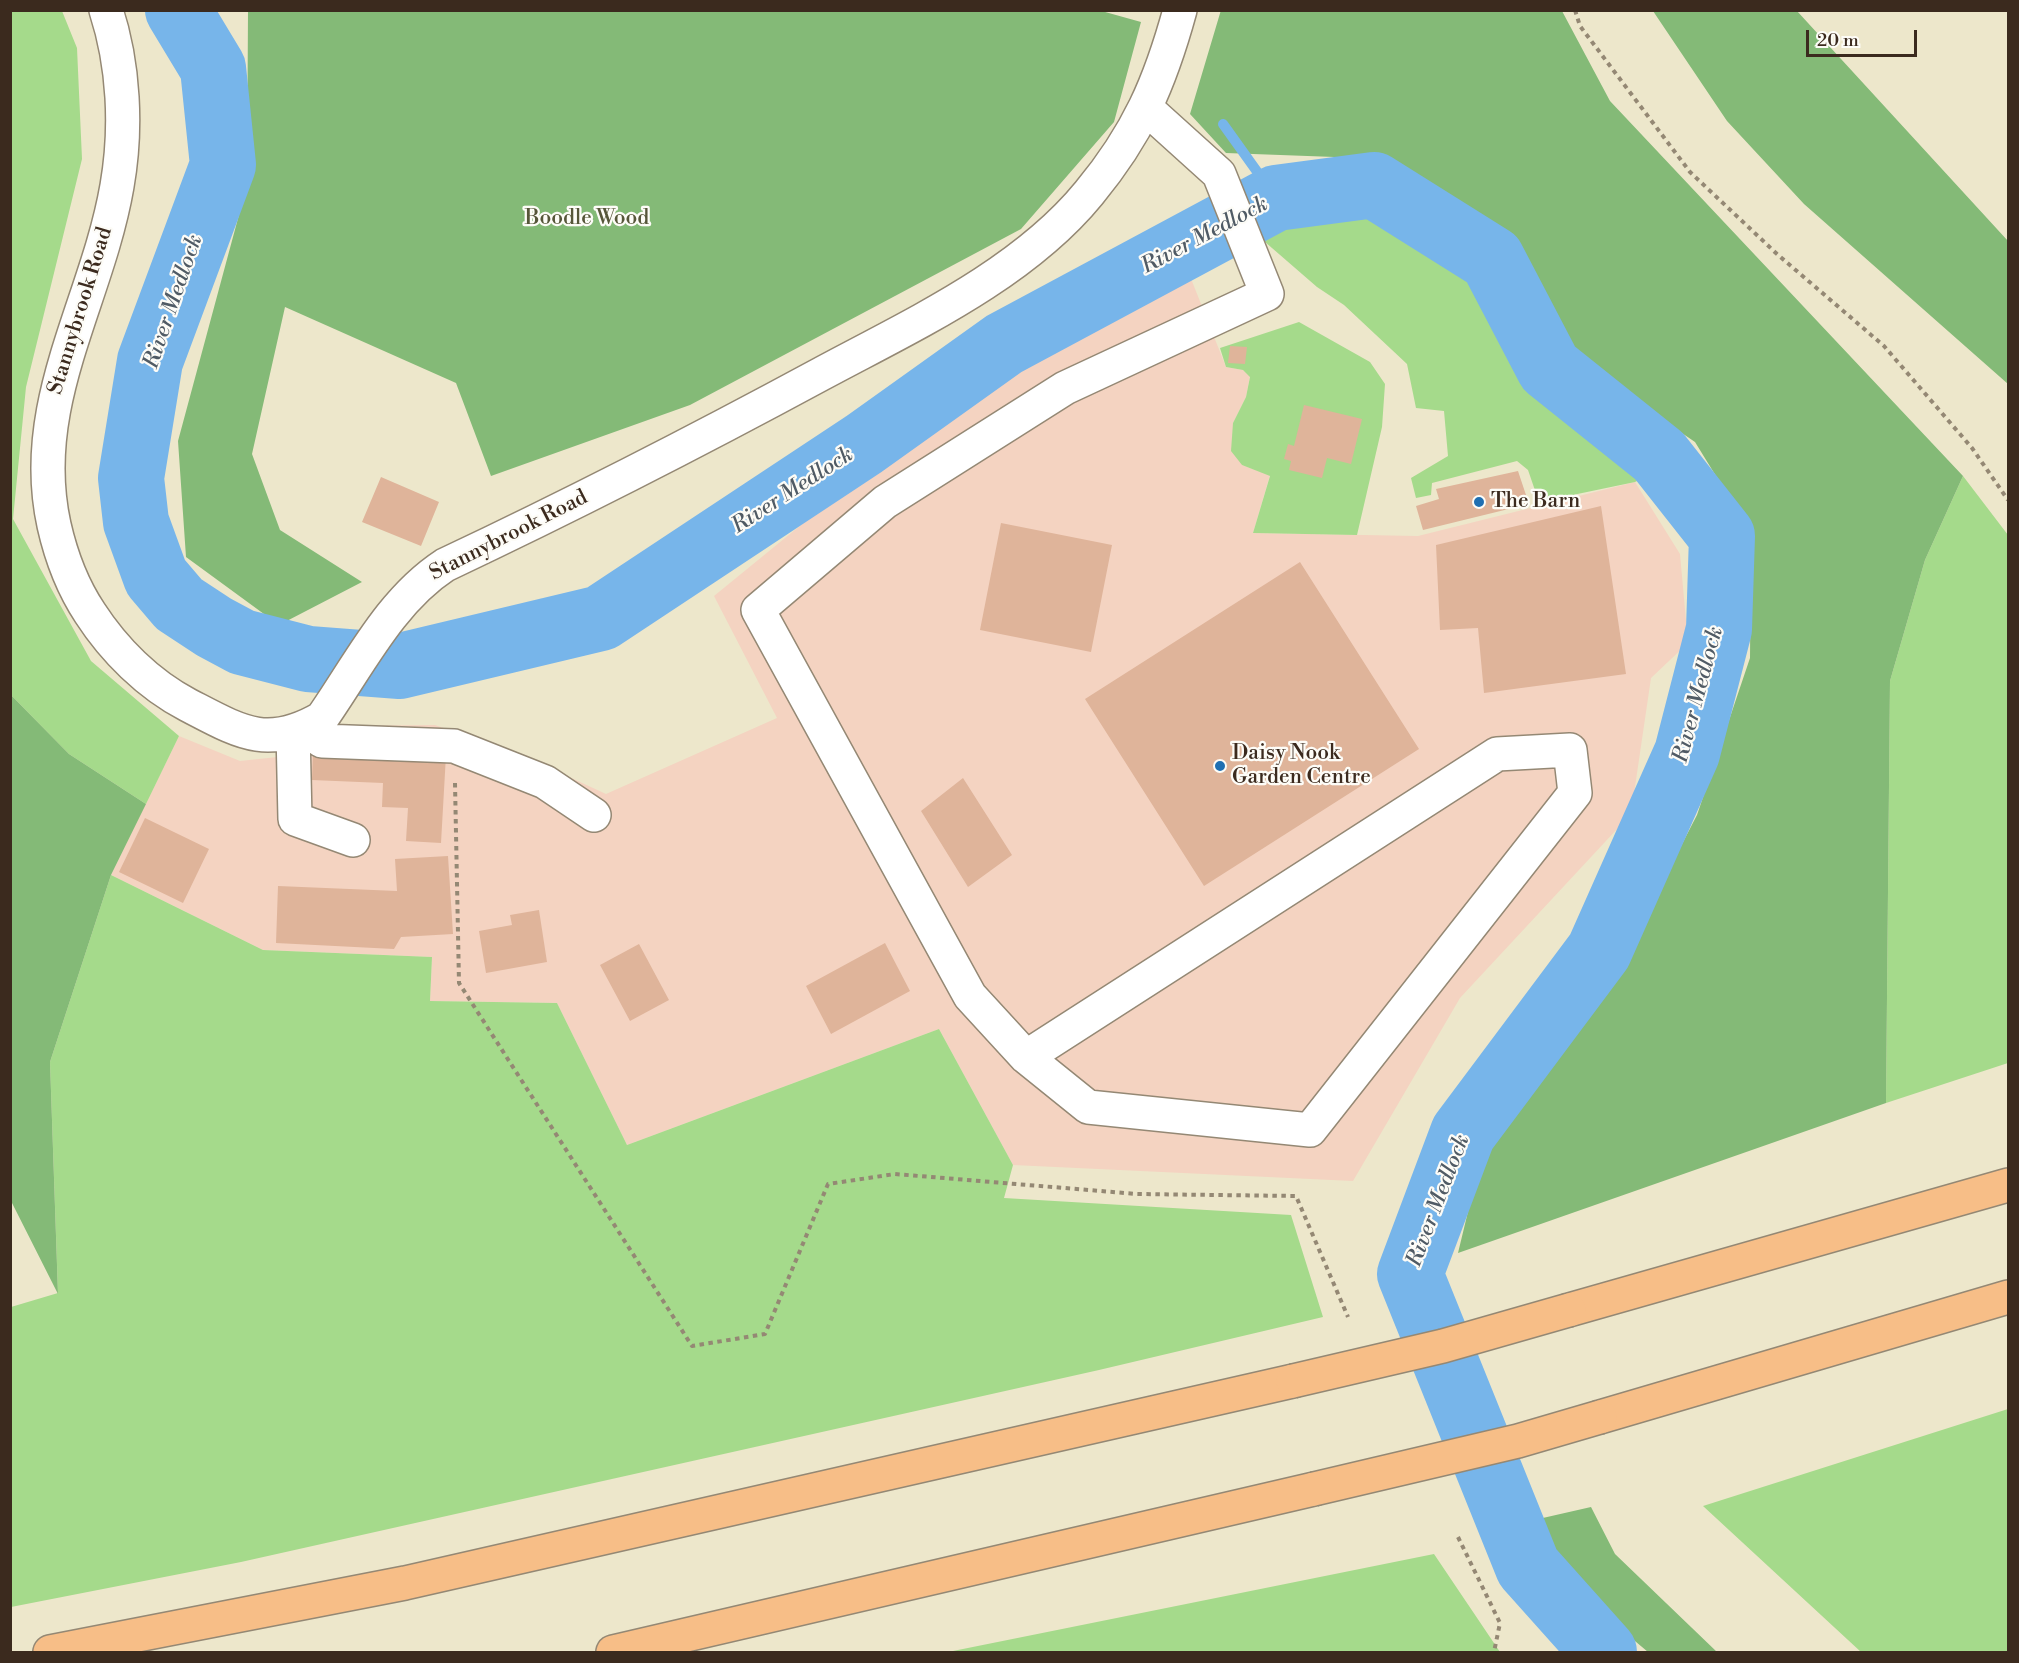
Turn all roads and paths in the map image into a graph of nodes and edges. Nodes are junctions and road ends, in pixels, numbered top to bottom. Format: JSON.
{"nodes":[{"id":1,"x":106,"y":10,"type":"edge"},
{"id":2,"x":1180,"y":10,"type":"edge"},
{"id":3,"x":1575,"y":10,"type":"edge"},
{"id":4,"x":1147,"y":109,"type":"junction"},
{"id":5,"x":2008,"y":500,"type":"edge"},
{"id":6,"x":306,"y":726,"type":"junction"},
{"id":7,"x":454,"y":746,"type":"junction"},
{"id":8,"x":594,"y":815,"type":"dead end"},
{"id":9,"x":353,"y":840,"type":"dead end"},
{"id":10,"x":1026,"y":1057,"type":"junction"},
{"id":11,"x":2008,"y":1185,"type":"edge"},
{"id":12,"x":2008,"y":1297,"type":"edge"},
{"id":13,"x":1348,"y":1317,"type":"dead end"},
{"id":14,"x":1458,"y":1537,"type":"dead end"},
{"id":15,"x":50,"y":1653,"type":"edge"},
{"id":16,"x":613,"y":1653,"type":"edge"},
{"id":17,"x":1494,"y":1653,"type":"edge"}],
"edges":[{"from":1,"to":6,"type":"street","name":"Stannybrook Road"},
{"from":2,"to":4,"type":"street","name":"Stannybrook Road"},
{"from":3,"to":5,"type":"path"},
{"from":4,"to":6,"type":"street","name":"Stannybrook Road"},
{"from":4,"to":10,"type":"street"},
{"from":6,"to":7,"type":"street"},
{"from":6,"to":9,"type":"street"},
{"from":7,"to":8,"type":"street"},
{"from":7,"to":13,"type":"path"},
{"from":10,"to":10,"type":"street"},
{"from":11,"to":15,"type":"highway","bridge":true},
{"from":12,"to":16,"type":"highway","bridge":true},
{"from":14,"to":17,"type":"path"}]}
